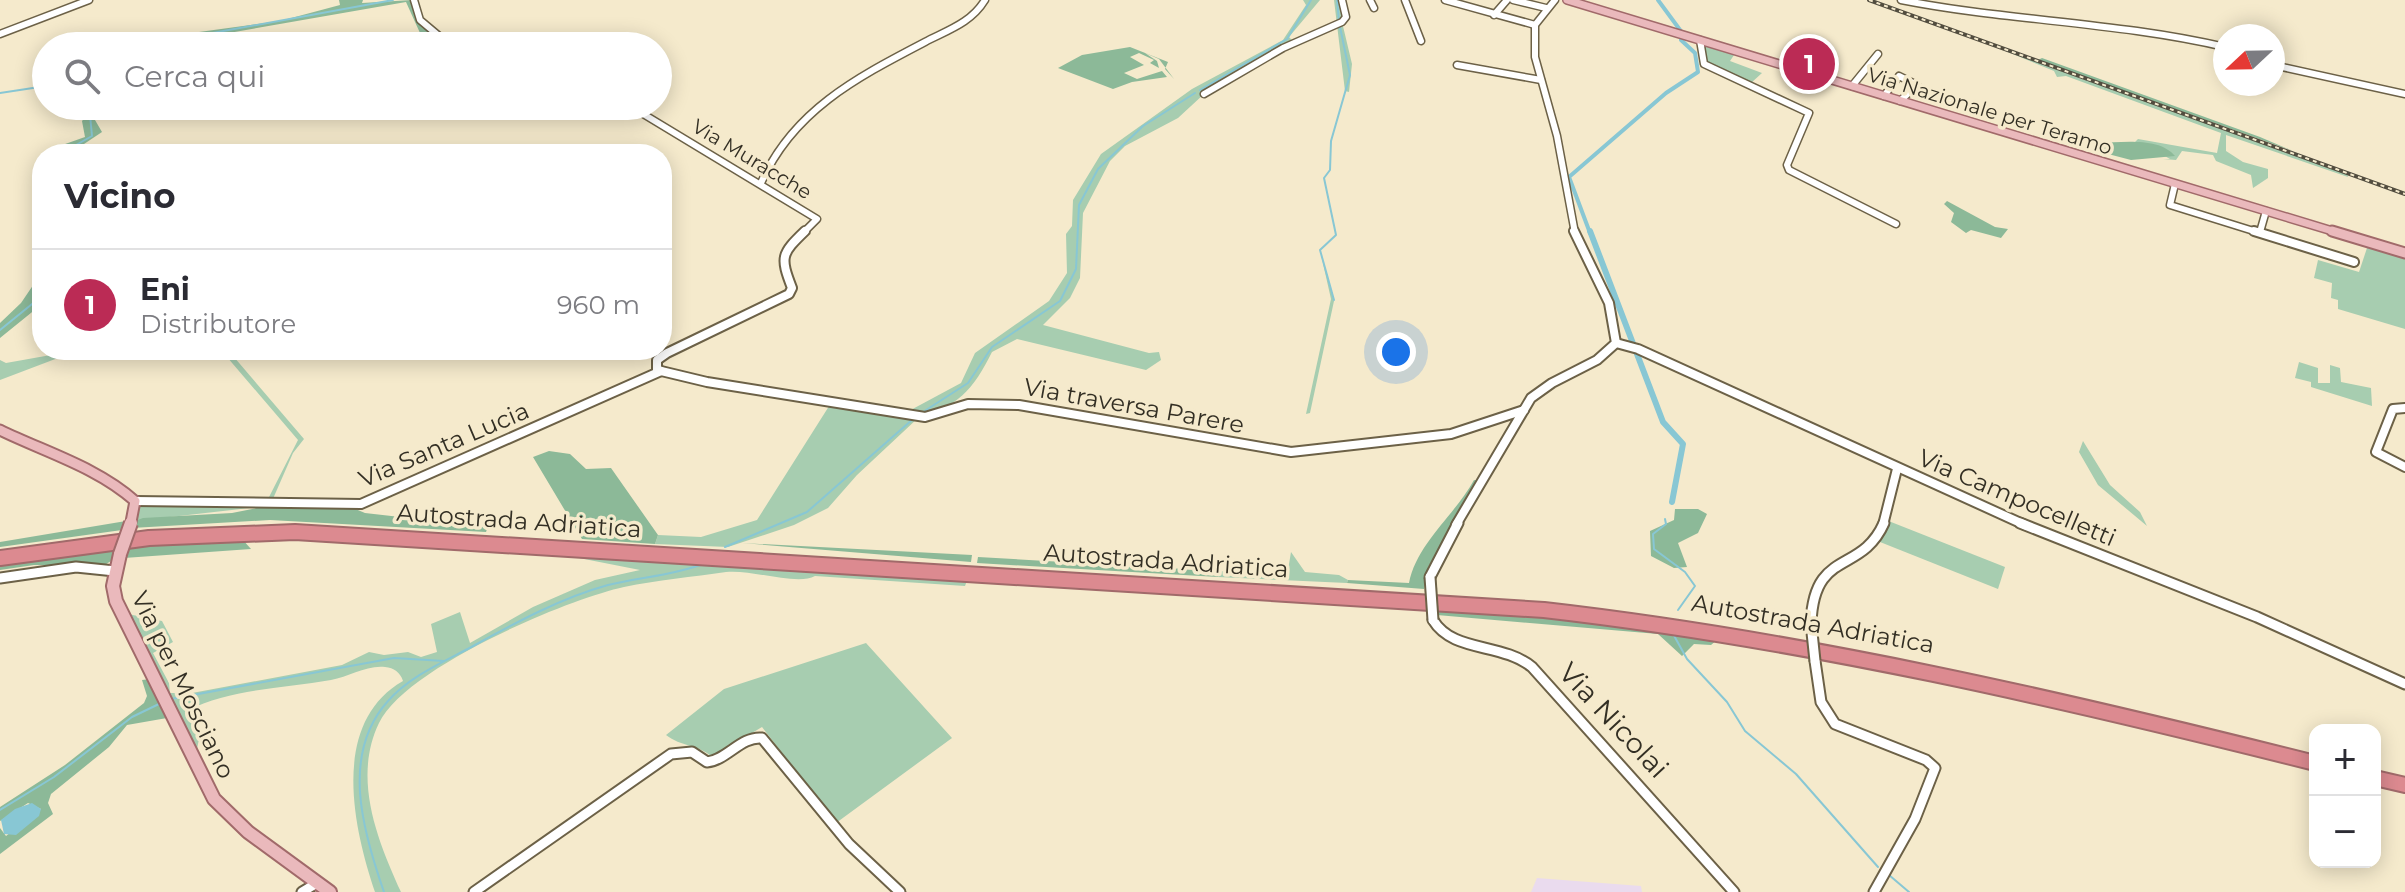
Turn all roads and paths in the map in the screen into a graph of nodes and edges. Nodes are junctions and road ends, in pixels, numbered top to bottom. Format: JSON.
{"nodes":[{"id":1,"x":89,"y":0,"type":"edge"},
{"id":2,"x":414,"y":0,"type":"edge"},
{"id":3,"x":985,"y":0,"type":"edge"},
{"id":4,"x":1342,"y":0,"type":"edge"},
{"id":5,"x":1370,"y":0,"type":"edge"},
{"id":6,"x":1405,"y":0,"type":"edge"},
{"id":7,"x":1445,"y":0,"type":"edge"},
{"id":8,"x":1507,"y":0,"type":"edge"},
{"id":9,"x":1513,"y":0,"type":"edge"},
{"id":10,"x":1567,"y":0,"type":"edge"},
{"id":11,"x":1901,"y":0,"type":"edge"},
{"id":12,"x":1550,"y":2,"type":"edge"},
{"id":13,"x":1374,"y":8,"type":"dead end"},
{"id":14,"x":1494,"y":15,"type":"junction"},
{"id":15,"x":1535,"y":25,"type":"junction"},
{"id":16,"x":430,"y":32,"type":"edge"},
{"id":17,"x":0,"y":34,"type":"edge"},
{"id":18,"x":1700,"y":40,"type":"junction"},
{"id":19,"x":1421,"y":41,"type":"dead end"},
{"id":20,"x":2213,"y":45,"type":"edge"},
{"id":21,"x":1878,"y":54,"type":"dead end"},
{"id":22,"x":1457,"y":65,"type":"dead end"},
{"id":23,"x":2285,"y":68,"type":"edge"},
{"id":24,"x":1541,"y":80,"type":"junction"},
{"id":25,"x":1852,"y":86,"type":"junction"},
{"id":26,"x":1913,"y":89,"type":"junction"},
{"id":27,"x":1204,"y":94,"type":"dead end"},
{"id":28,"x":2405,"y":94,"type":"edge"},
{"id":29,"x":1884,"y":96,"type":"junction"},
{"id":30,"x":1900,"y":101,"type":"junction"},
{"id":31,"x":1956,"y":103,"type":"dead end"},
{"id":32,"x":654,"y":120,"type":"edge"},
{"id":33,"x":761,"y":183,"type":"junction"},
{"id":34,"x":2175,"y":184,"type":"junction"},
{"id":35,"x":2266,"y":211,"type":"junction"},
{"id":36,"x":1896,"y":224,"type":"dead end"},
{"id":37,"x":2260,"y":232,"type":"junction"},
{"id":38,"x":2405,"y":253,"type":"edge"},
{"id":39,"x":2354,"y":262,"type":"dead end"},
{"id":40,"x":1616,"y":343,"type":"junction"},
{"id":41,"x":672,"y":351,"type":"edge"},
{"id":42,"x":659,"y":360,"type":"edge"},
{"id":43,"x":661,"y":371,"type":"junction"},
{"id":44,"x":2405,"y":408,"type":"edge"},
{"id":45,"x":1524,"y":410,"type":"junction"},
{"id":46,"x":0,"y":430,"type":"edge"},
{"id":47,"x":2405,"y":467,"type":"edge"},
{"id":48,"x":1897,"y":469,"type":"junction"},
{"id":49,"x":135,"y":501,"type":"junction"},
{"id":50,"x":0,"y":552,"type":"edge"},
{"id":51,"x":0,"y":558,"type":"edge"},
{"id":52,"x":115,"y":571,"type":"junction"},
{"id":53,"x":0,"y":578,"type":"edge"},
{"id":54,"x":1433,"y":620,"type":"joint"},
{"id":55,"x":2405,"y":684,"type":"edge"},
{"id":56,"x":2309,"y":754,"type":"edge"},
{"id":57,"x":2309,"y":762,"type":"edge"},
{"id":58,"x":2381,"y":772,"type":"edge"},
{"id":59,"x":2405,"y":778,"type":"edge"},
{"id":60,"x":2381,"y":779,"type":"edge"},
{"id":61,"x":2405,"y":785,"type":"edge"},
{"id":62,"x":317,"y":883,"type":"junction"},
{"id":63,"x":302,"y":892,"type":"edge"},
{"id":64,"x":330,"y":892,"type":"edge"},
{"id":65,"x":474,"y":892,"type":"edge"},
{"id":66,"x":900,"y":892,"type":"edge"},
{"id":67,"x":1734,"y":892,"type":"edge"},
{"id":68,"x":1874,"y":892,"type":"edge"}],
"edges":[{"from":1,"to":17,"type":"street"},
{"from":2,"to":16,"type":"street"},
{"from":3,"to":33,"type":"street"},
{"from":4,"to":27,"type":"street"},
{"from":5,"to":13,"type":"street"},
{"from":6,"to":19,"type":"street"},
{"from":7,"to":14,"type":"street"},
{"from":8,"to":14,"type":"street"},
{"from":9,"to":12,"type":"street"},
{"from":10,"to":12,"type":"street"},
{"from":10,"to":18,"type":"main road","name":"Via Nazionale per Teramo"},
{"from":11,"to":20,"type":"street"},
{"from":12,"to":15,"type":"street"},
{"from":14,"to":15,"type":"street"},
{"from":15,"to":24,"type":"street"},
{"from":18,"to":25,"type":"main road","name":"Via Nazionale per Teramo"},
{"from":18,"to":36,"type":"street"},
{"from":21,"to":25,"type":"street"},
{"from":22,"to":24,"type":"street"},
{"from":23,"to":28,"type":"street"},
{"from":24,"to":40,"type":"street"},
{"from":25,"to":29,"type":"main road","name":"Via Nazionale per Teramo"},
{"from":26,"to":29,"type":"street"},
{"from":26,"to":30,"type":"street"},
{"from":26,"to":31,"type":"street"},
{"from":29,"to":30,"type":"main road","name":"Via Nazionale per Teramo"},
{"from":30,"to":34,"type":"main road","name":"Via Nazionale per Teramo"},
{"from":32,"to":33,"type":"street","name":"Via Muracche"},
{"from":33,"to":41,"type":"street","name":"Via Muracche"},
{"from":34,"to":35,"type":"main road","name":"Via Nazionale per Teramo"},
{"from":34,"to":37,"type":"street"},
{"from":35,"to":37,"type":"street"},
{"from":35,"to":38,"type":"main road","name":"Via Nazionale per Teramo"},
{"from":37,"to":39,"type":"street"},
{"from":40,"to":45,"type":"street","name":"Via traversa Parere"},
{"from":40,"to":48,"type":"street","name":"Via Campocelletti"},
{"from":42,"to":43,"type":"street","name":"Via Muracche"},
{"from":43,"to":45,"type":"street","name":"Via traversa Parere"},
{"from":43,"to":49,"type":"street","name":"Via Santa Lucia"},
{"from":44,"to":47,"type":"street"},
{"from":45,"to":54,"type":"street","name":"Via traversa Parere","bridge":true},
{"from":46,"to":49,"type":"main road"},
{"from":48,"to":55,"type":"street","name":"Via Campocelletti"},
{"from":48,"to":68,"type":"street","bridge":true},
{"from":49,"to":52,"type":"main road","name":"Via per Mosciano","bridge":true},
{"from":50,"to":56,"type":"highway","name":"Autostrada Adriatica"},
{"from":51,"to":57,"type":"highway","name":"Autostrada Adriatica"},
{"from":52,"to":53,"type":"street"},
{"from":52,"to":62,"type":"main road","name":"Via per Mosciano"},
{"from":54,"to":67,"type":"street","name":"Via Nicolai"},
{"from":58,"to":59,"type":"highway"},
{"from":60,"to":61,"type":"highway"},
{"from":62,"to":63,"type":"street"},
{"from":62,"to":64,"type":"main road","name":"Via per Mosciano"},
{"from":65,"to":66,"type":"street"}]}
